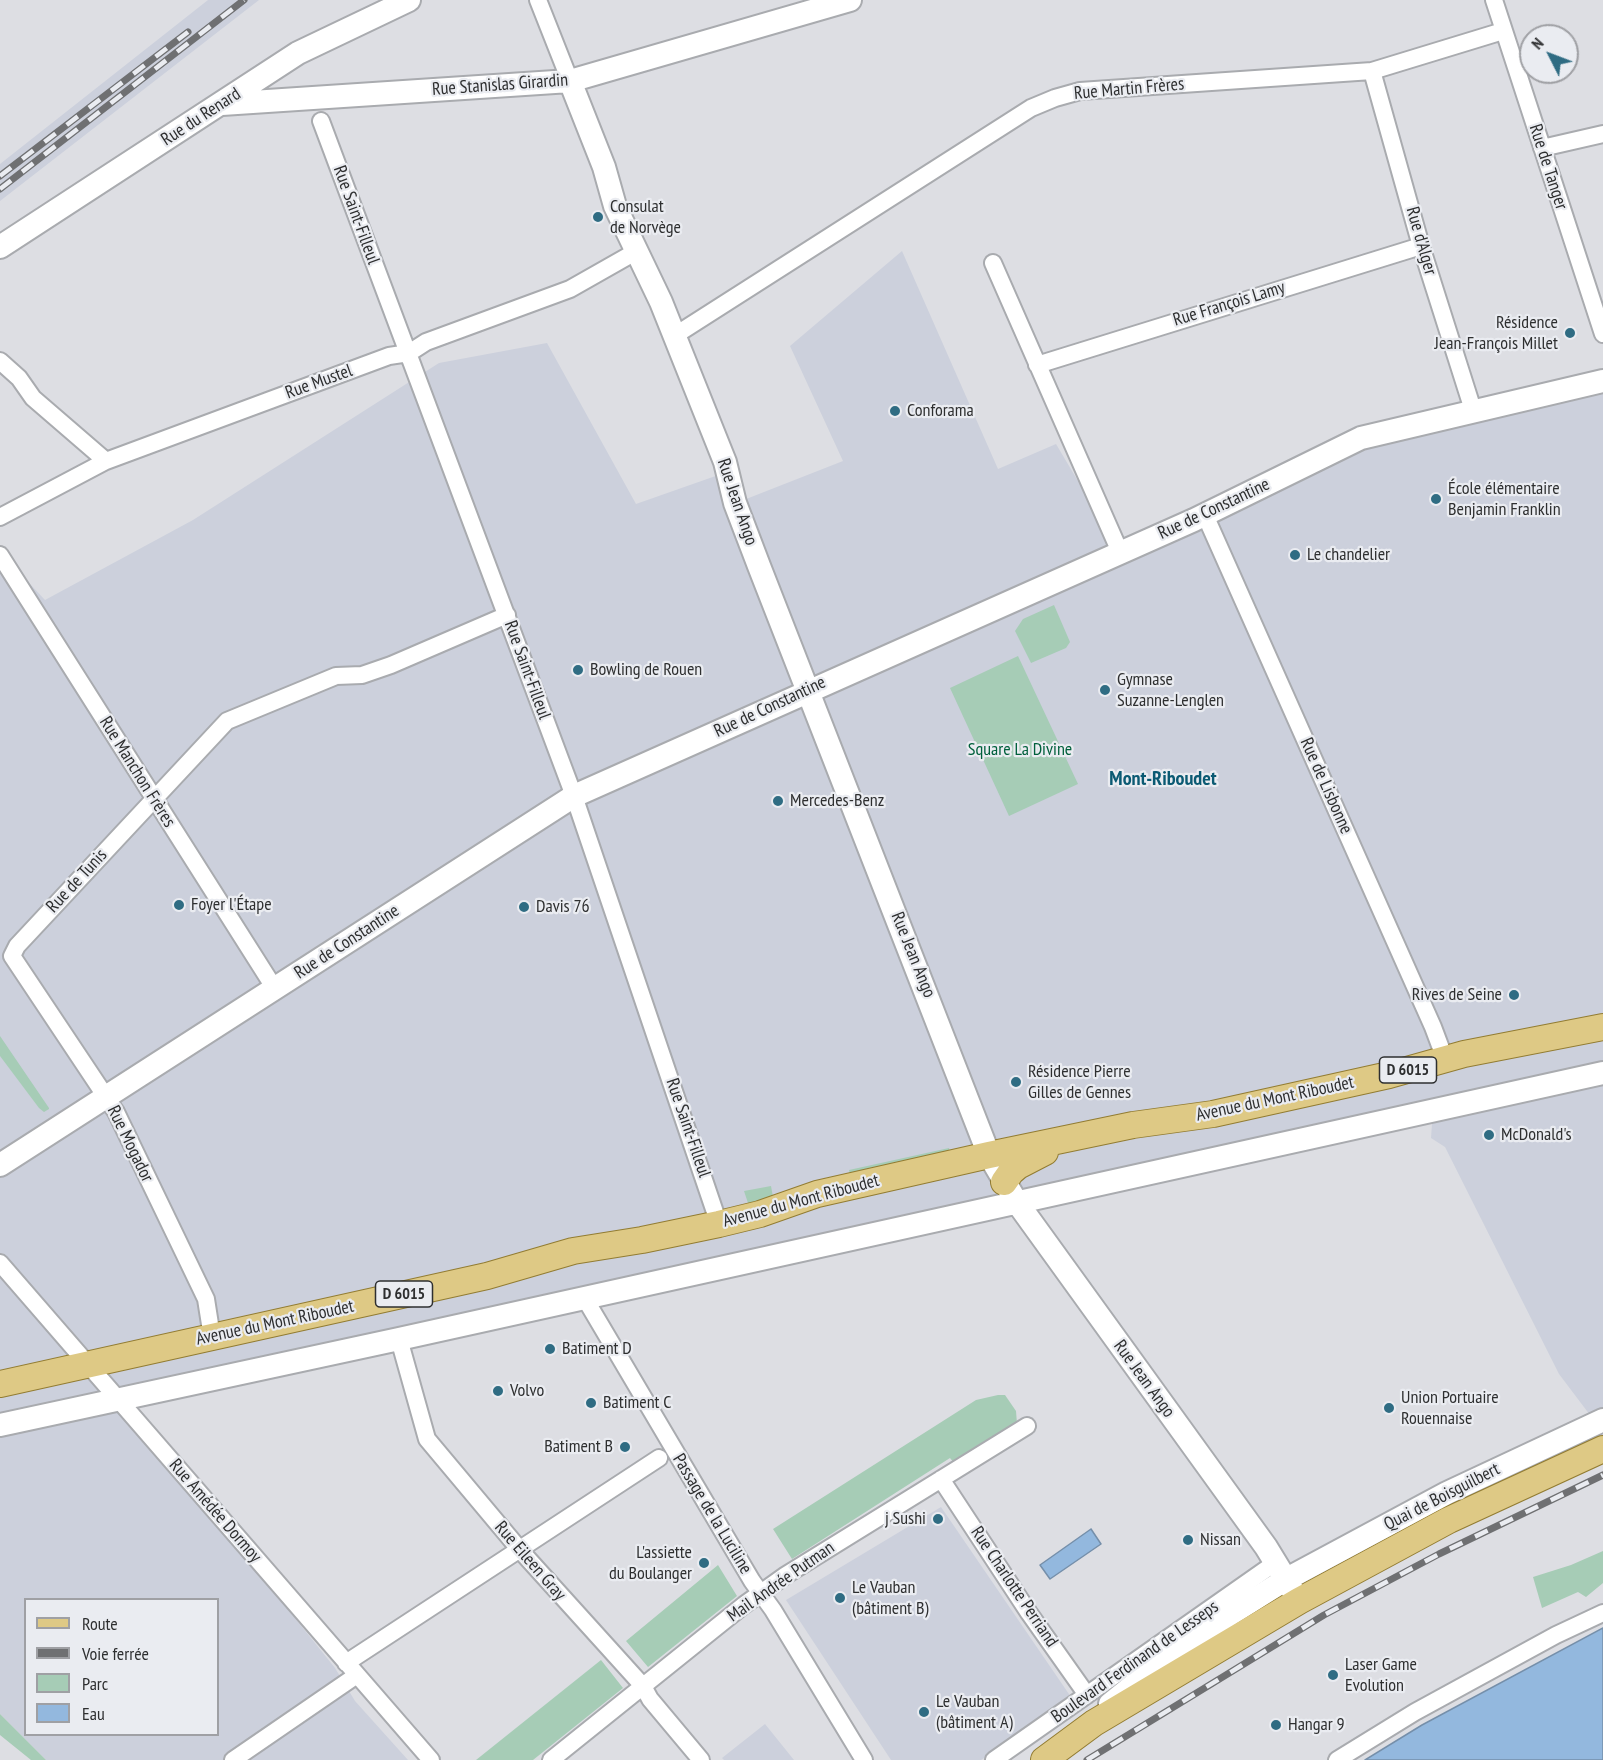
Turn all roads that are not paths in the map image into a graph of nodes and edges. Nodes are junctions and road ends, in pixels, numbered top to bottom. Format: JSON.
{"nodes":[{"id":1,"x":409,"y":0,"type":"edge"},
{"id":2,"x":538,"y":0,"type":"edge"},
{"id":3,"x":850,"y":0,"type":"edge"},
{"id":4,"x":1494,"y":0,"type":"edge"},
{"id":5,"x":1503,"y":31,"type":"junction"},
{"id":6,"x":1372,"y":71,"type":"junction"},
{"id":7,"x":258,"y":80,"type":"junction"},
{"id":8,"x":570,"y":81,"type":"junction"},
{"id":9,"x":282,"y":99,"type":"junction"},
{"id":10,"x":222,"y":104,"type":"junction"},
{"id":11,"x":321,"y":121,"type":"dead end"},
{"id":12,"x":1603,"y":134,"type":"edge"},
{"id":13,"x":1542,"y":148,"type":"junction"},
{"id":14,"x":1421,"y":246,"type":"junction"},
{"id":15,"x":0,"y":247,"type":"edge"},
{"id":16,"x":637,"y":251,"type":"junction"},
{"id":17,"x":993,"y":263,"type":"dead end"},
{"id":18,"x":1603,"y":334,"type":"edge"},
{"id":19,"x":674,"y":336,"type":"junction"},
{"id":20,"x":409,"y":353,"type":"junction"},
{"id":21,"x":0,"y":361,"type":"edge"},
{"id":22,"x":1037,"y":364,"type":"junction"},
{"id":23,"x":1603,"y":381,"type":"edge"},
{"id":24,"x":1473,"y":410,"type":"junction"},
{"id":25,"x":106,"y":461,"type":"junction"},
{"id":26,"x":1204,"y":514,"type":"junction"},
{"id":27,"x":0,"y":517,"type":"edge"},
{"id":28,"x":1120,"y":552,"type":"junction"},
{"id":29,"x":0,"y":555,"type":"edge"},
{"id":30,"x":507,"y":615,"type":"junction"},
{"id":31,"x":808,"y":691,"type":"junction"},
{"id":32,"x":574,"y":796,"type":"junction"},
{"id":33,"x":154,"y":801,"type":"junction"},
{"id":34,"x":18,"y":965,"type":"joint"},
{"id":35,"x":275,"y":989,"type":"junction"},
{"id":36,"x":1603,"y":1028,"type":"edge"},
{"id":37,"x":1445,"y":1059,"type":"junction"},
{"id":38,"x":1603,"y":1073,"type":"edge"},
{"id":39,"x":107,"y":1097,"type":"junction"},
{"id":40,"x":1064,"y":1141,"type":"junction"},
{"id":41,"x":989,"y":1155,"type":"junction"},
{"id":42,"x":0,"y":1165,"type":"edge"},
{"id":43,"x":1010,"y":1192,"type":"junction"},
{"id":44,"x":719,"y":1224,"type":"junction"},
{"id":45,"x":0,"y":1263,"type":"edge"},
{"id":46,"x":584,"y":1297,"type":"junction"},
{"id":47,"x":212,"y":1337,"type":"junction"},
{"id":48,"x":399,"y":1340,"type":"junction"},
{"id":49,"x":88,"y":1364,"type":"junction"},
{"id":50,"x":0,"y":1384,"type":"edge"},
{"id":51,"x":120,"y":1400,"type":"junction"},
{"id":52,"x":1603,"y":1420,"type":"edge"},
{"id":53,"x":0,"y":1425,"type":"edge"},
{"id":54,"x":1027,"y":1426,"type":"dead end"},
{"id":55,"x":1603,"y":1449,"type":"edge"},
{"id":56,"x":659,"y":1458,"type":"dead end"},
{"id":57,"x":941,"y":1479,"type":"junction"},
{"id":58,"x":520,"y":1550,"type":"junction"},
{"id":59,"x":1286,"y":1581,"type":"junction"},
{"id":60,"x":761,"y":1593,"type":"junction"},
{"id":61,"x":1603,"y":1613,"type":"edge"},
{"id":62,"x":352,"y":1669,"type":"junction"},
{"id":63,"x":643,"y":1686,"type":"junction"},
{"id":64,"x":1087,"y":1695,"type":"junction"},
{"id":65,"x":233,"y":1760,"type":"edge"},
{"id":66,"x":431,"y":1760,"type":"edge"},
{"id":67,"x":551,"y":1760,"type":"edge"},
{"id":68,"x":701,"y":1760,"type":"edge"},
{"id":69,"x":864,"y":1760,"type":"edge"},
{"id":70,"x":994,"y":1760,"type":"edge"},
{"id":71,"x":1044,"y":1760,"type":"edge"},
{"id":72,"x":1337,"y":1760,"type":"edge"}],
"edges":[{"from":1,"to":7,"type":"street","name":"Rue du Renard"},
{"from":2,"to":8,"type":"street"},
{"from":3,"to":8,"type":"street","name":"Rue Stanislas Girardin"},
{"from":4,"to":5,"type":"street","name":"Rue de Tanger"},
{"from":5,"to":6,"type":"street","name":"Rue Martin Frères"},
{"from":5,"to":13,"type":"street","name":"Rue de Tanger"},
{"from":6,"to":14,"type":"street","name":"Rue d'Alger"},
{"from":6,"to":19,"type":"street","name":"Rue Martin Frères"},
{"from":7,"to":9,"type":"street"},
{"from":7,"to":10,"type":"street","name":"Rue du Renard"},
{"from":8,"to":9,"type":"street","name":"Rue Stanislas Girardin"},
{"from":8,"to":16,"type":"street","name":"Rue Jean Ango"},
{"from":9,"to":10,"type":"street","name":"Rue Stanislas Girardin"},
{"from":10,"to":15,"type":"street","name":"Rue du Renard"},
{"from":11,"to":20,"type":"street","name":"Rue Saint-Filleul"},
{"from":12,"to":13,"type":"street"},
{"from":13,"to":18,"type":"street","name":"Rue de Tanger"},
{"from":14,"to":22,"type":"street","name":"Rue François Lamy"},
{"from":14,"to":24,"type":"street","name":"Rue d'Alger"},
{"from":16,"to":19,"type":"street","name":"Rue Jean Ango"},
{"from":16,"to":20,"type":"street","name":"Rue Mustel"},
{"from":17,"to":22,"type":"street"},
{"from":19,"to":31,"type":"street","name":"Rue Jean Ango"},
{"from":20,"to":25,"type":"street","name":"Rue Mustel"},
{"from":20,"to":30,"type":"street","name":"Rue Saint-Filleul"},
{"from":21,"to":25,"type":"street"},
{"from":22,"to":28,"type":"street"},
{"from":23,"to":24,"type":"street","name":"Rue de Constantine"},
{"from":24,"to":26,"type":"street","name":"Rue de Constantine"},
{"from":25,"to":27,"type":"street","name":"Rue Mustel"},
{"from":26,"to":28,"type":"street","name":"Rue de Constantine"},
{"from":26,"to":37,"type":"street","name":"Rue de Lisbonne"},
{"from":28,"to":31,"type":"street","name":"Rue de Constantine"},
{"from":29,"to":33,"type":"street","name":"Rue Manchon Frères"},
{"from":30,"to":32,"type":"street","name":"Rue Saint-Filleul"},
{"from":30,"to":33,"type":"street"},
{"from":31,"to":32,"type":"street","name":"Rue de Constantine"},
{"from":31,"to":41,"type":"street","name":"Rue Jean Ango"},
{"from":32,"to":35,"type":"street","name":"Rue de Constantine"},
{"from":32,"to":44,"type":"street","name":"Rue Saint-Filleul"},
{"from":33,"to":34,"type":"street","name":"Rue de Tunis"},
{"from":33,"to":35,"type":"street","name":"Rue Manchon Frères"},
{"from":34,"to":39,"type":"street","name":"Rue Mogador"},
{"from":35,"to":39,"type":"street","name":"Rue de Constantine"},
{"from":36,"to":37,"type":"main road","name":"Avenue du Mont Riboudet","number":"D 6015"},
{"from":37,"to":40,"type":"main road","name":"Avenue du Mont Riboudet","number":"D 6015"},
{"from":38,"to":43,"type":"street","number":"D 6015"},
{"from":39,"to":42,"type":"street","name":"Rue de Constantine"},
{"from":39,"to":47,"type":"street","name":"Rue Mogador"},
{"from":40,"to":41,"type":"main road","name":"Avenue du Mont Riboudet","number":"D 6015"},
{"from":40,"to":43,"type":"main road","number":"D 6015"},
{"from":41,"to":43,"type":"street","name":"Rue Jean Ango"},
{"from":41,"to":44,"type":"main road","name":"Avenue du Mont Riboudet","number":"D 6015"},
{"from":43,"to":46,"type":"street","number":"D 6015"},
{"from":43,"to":59,"type":"street","name":"Rue Jean Ango"},
{"from":44,"to":47,"type":"main road","name":"Avenue du Mont Riboudet","number":"D 6015"},
{"from":45,"to":49,"type":"street","name":"Rue Amédée Dormoy"},
{"from":46,"to":48,"type":"street","number":"D 6015"},
{"from":46,"to":60,"type":"street","name":"Passage de la Luciline"},
{"from":47,"to":49,"type":"main road","name":"Avenue du Mont Riboudet","number":"D 6015"},
{"from":48,"to":51,"type":"street","number":"D 6015"},
{"from":48,"to":58,"type":"street","name":"Rue Eileen Gray"},
{"from":49,"to":50,"type":"main road","name":"Avenue du Mont Riboudet","number":"D 6015"},
{"from":49,"to":51,"type":"street","name":"Rue Amédée Dormoy"},
{"from":51,"to":53,"type":"street","number":"D 6015"},
{"from":51,"to":62,"type":"street","name":"Rue Amédée Dormoy"},
{"from":52,"to":59,"type":"street","name":"Quai de Boisguilbert"},
{"from":54,"to":57,"type":"street","name":"Mail Andrée Putman"},
{"from":55,"to":59,"type":"main road","name":"Quai de Boisguilbert"},
{"from":56,"to":58,"type":"street"},
{"from":57,"to":60,"type":"street","name":"Mail Andrée Putman"},
{"from":57,"to":64,"type":"street","name":"Rue Charlotte Perriand"},
{"from":58,"to":62,"type":"street"},
{"from":58,"to":63,"type":"street","name":"Rue Eileen Gray"},
{"from":59,"to":64,"type":"street","name":"Boulevard Ferdinand de Lesseps"},
{"from":59,"to":71,"type":"main road","name":"Boulevard Ferdinand de Lesseps"},
{"from":60,"to":63,"type":"street","name":"Mail Andrée Putman"},
{"from":60,"to":69,"type":"street","name":"Passage de la Luciline"},
{"from":61,"to":72,"type":"street"},
{"from":62,"to":65,"type":"street"},
{"from":62,"to":66,"type":"street","name":"Rue Amédée Dormoy"},
{"from":63,"to":67,"type":"street","name":"Mail Andrée Putman"},
{"from":63,"to":68,"type":"street","name":"Rue Eileen Gray"},
{"from":64,"to":70,"type":"street","name":"Boulevard Ferdinand de Lesseps"}]}
